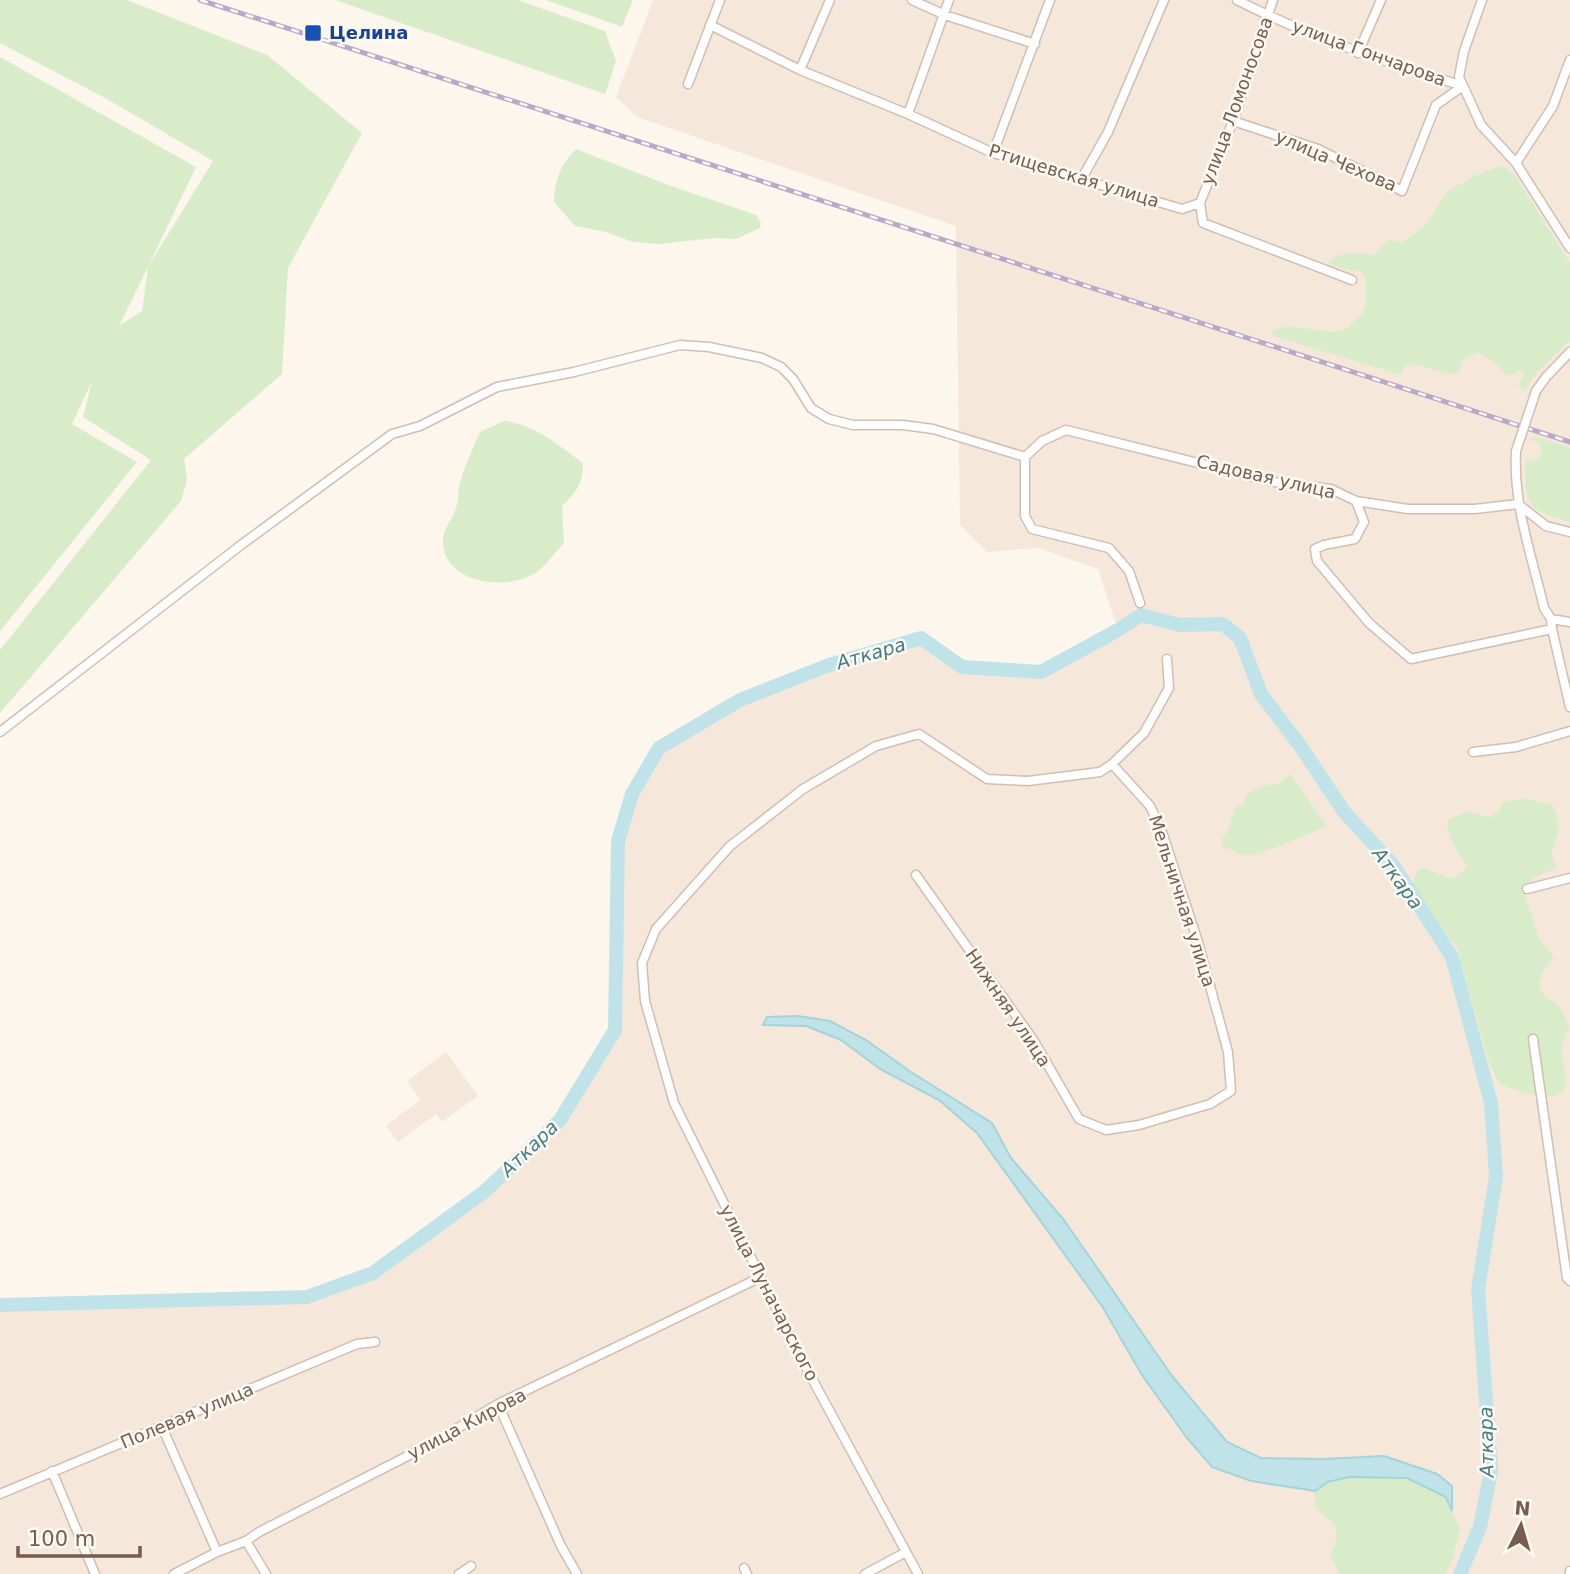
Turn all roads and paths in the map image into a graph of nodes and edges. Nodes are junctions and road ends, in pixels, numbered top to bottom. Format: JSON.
{"nodes":[{"id":1,"x":720,"y":0,"type":"edge"},
{"id":2,"x":830,"y":0,"type":"edge"},
{"id":3,"x":912,"y":0,"type":"edge"},
{"id":4,"x":949,"y":0,"type":"edge"},
{"id":5,"x":1050,"y":0,"type":"edge"},
{"id":6,"x":1164,"y":0,"type":"edge"},
{"id":7,"x":1237,"y":0,"type":"edge"},
{"id":8,"x":1273,"y":0,"type":"edge"},
{"id":9,"x":1381,"y":0,"type":"edge"},
{"id":10,"x":1482,"y":0,"type":"edge"},
{"id":11,"x":945,"y":15,"type":"junction"},
{"id":12,"x":1267,"y":15,"type":"junction"},
{"id":13,"x":710,"y":25,"type":"junction"},
{"id":14,"x":1035,"y":44,"type":"junction"},
{"id":15,"x":1358,"y":53,"type":"junction"},
{"id":16,"x":1570,"y":60,"type":"edge"},
{"id":17,"x":800,"y":70,"type":"junction"},
{"id":18,"x":688,"y":84,"type":"dead end"},
{"id":19,"x":1463,"y":86,"type":"junction"},
{"id":20,"x":1570,"y":91,"type":"edge"},
{"id":21,"x":1558,"y":94,"type":"junction"},
{"id":22,"x":908,"y":114,"type":"junction"},
{"id":23,"x":1233,"y":121,"type":"junction"},
{"id":24,"x":993,"y":153,"type":"junction"},
{"id":25,"x":1516,"y":163,"type":"junction"},
{"id":26,"x":1081,"y":180,"type":"junction"},
{"id":27,"x":1200,"y":203,"type":"junction"},
{"id":28,"x":1570,"y":248,"type":"edge"},
{"id":29,"x":1352,"y":280,"type":"dead end"},
{"id":30,"x":1570,"y":352,"type":"edge"},
{"id":31,"x":1025,"y":457,"type":"junction"},
{"id":32,"x":1356,"y":501,"type":"junction"},
{"id":33,"x":1518,"y":504,"type":"junction"},
{"id":34,"x":1570,"y":532,"type":"edge"},
{"id":35,"x":1140,"y":603,"type":"dead end"},
{"id":36,"x":1570,"y":622,"type":"edge"},
{"id":37,"x":1551,"y":624,"type":"junction"},
{"id":38,"x":1167,"y":659,"type":"dead end"},
{"id":39,"x":1570,"y":707,"type":"edge"},
{"id":40,"x":0,"y":732,"type":"edge"},
{"id":41,"x":1570,"y":732,"type":"edge"},
{"id":42,"x":1473,"y":752,"type":"dead end"},
{"id":43,"x":1112,"y":764,"type":"junction"},
{"id":44,"x":916,"y":875,"type":"dead end"},
{"id":45,"x":1570,"y":878,"type":"edge"},
{"id":46,"x":1527,"y":889,"type":"dead end"},
{"id":47,"x":1533,"y":1039,"type":"dead end"},
{"id":48,"x":1106,"y":1130,"type":"joint"},
{"id":49,"x":761,"y":1277,"type":"junction"},
{"id":50,"x":1570,"y":1281,"type":"edge"},
{"id":51,"x":375,"y":1342,"type":"dead end"},
{"id":52,"x":498,"y":1404,"type":"junction"},
{"id":53,"x":162,"y":1427,"type":"junction"},
{"id":54,"x":52,"y":1471,"type":"junction"},
{"id":55,"x":0,"y":1494,"type":"edge"},
{"id":56,"x":246,"y":1541,"type":"junction"},
{"id":57,"x":217,"y":1552,"type":"junction"},
{"id":58,"x":906,"y":1552,"type":"junction"},
{"id":59,"x":471,"y":1566,"type":"dead end"},
{"id":60,"x":95,"y":1574,"type":"edge"},
{"id":61,"x":174,"y":1574,"type":"edge"},
{"id":62,"x":266,"y":1574,"type":"edge"},
{"id":63,"x":459,"y":1574,"type":"edge"},
{"id":64,"x":577,"y":1574,"type":"edge"},
{"id":65,"x":865,"y":1574,"type":"edge"},
{"id":66,"x":918,"y":1574,"type":"edge"}],
"edges":[{"from":1,"to":13,"type":"street"},
{"from":2,"to":17,"type":"street"},
{"from":3,"to":11,"type":"street"},
{"from":4,"to":11,"type":"street"},
{"from":5,"to":14,"type":"street"},
{"from":6,"to":26,"type":"street"},
{"from":7,"to":12,"type":"street","name":"улица Гончарова"},
{"from":8,"to":12,"type":"street","name":"улица Ломоносова"},
{"from":9,"to":15,"type":"street"},
{"from":10,"to":19,"type":"street"},
{"from":11,"to":14,"type":"street"},
{"from":11,"to":22,"type":"street"},
{"from":12,"to":15,"type":"street","name":"улица Гончарова"},
{"from":12,"to":23,"type":"street","name":"улица Ломоносова"},
{"from":13,"to":17,"type":"street","name":"Ртищевская улица"},
{"from":13,"to":18,"type":"street"},
{"from":14,"to":24,"type":"street"},
{"from":15,"to":19,"type":"street","name":"улица Гончарова"},
{"from":16,"to":21,"type":"street"},
{"from":17,"to":22,"type":"street","name":"Ртищевская улица"},
{"from":19,"to":23,"type":"street","name":"улица Чехова"},
{"from":19,"to":25,"type":"street"},
{"from":20,"to":21,"type":"street"},
{"from":21,"to":25,"type":"street"},
{"from":22,"to":24,"type":"street","name":"Ртищевская улица"},
{"from":23,"to":27,"type":"street","name":"улица Ломоносова"},
{"from":24,"to":26,"type":"street","name":"Ртищевская улица"},
{"from":25,"to":28,"type":"street"},
{"from":26,"to":27,"type":"street","name":"Ртищевская улица"},
{"from":27,"to":29,"type":"street"},
{"from":30,"to":33,"type":"street","bridge":true},
{"from":31,"to":32,"type":"street","name":"Садовая улица"},
{"from":31,"to":35,"type":"street"},
{"from":31,"to":40,"type":"street"},
{"from":32,"to":33,"type":"street","name":"Садовая улица"},
{"from":32,"to":37,"type":"street"},
{"from":33,"to":34,"type":"street"},
{"from":33,"to":37,"type":"street"},
{"from":36,"to":37,"type":"street"},
{"from":37,"to":39,"type":"street"},
{"from":38,"to":43,"type":"street"},
{"from":41,"to":42,"type":"street"},
{"from":43,"to":48,"type":"street","name":"Мельничная улица"},
{"from":43,"to":49,"type":"street","name":"улица Луначарского"},
{"from":44,"to":48,"type":"street","name":"Нижняя улица"},
{"from":45,"to":46,"type":"street"},
{"from":47,"to":50,"type":"street"},
{"from":49,"to":52,"type":"street","name":"улица Кирова"},
{"from":49,"to":58,"type":"street","name":"улица Луначарского"},
{"from":51,"to":53,"type":"street","name":"Полевая улица"},
{"from":52,"to":56,"type":"street","name":"улица Кирова"},
{"from":52,"to":64,"type":"street"},
{"from":53,"to":54,"type":"street","name":"Полевая улица"},
{"from":53,"to":57,"type":"street"},
{"from":54,"to":55,"type":"street","name":"Полевая улица"},
{"from":54,"to":60,"type":"street"},
{"from":56,"to":57,"type":"street","name":"улица Кирова"},
{"from":56,"to":62,"type":"street"},
{"from":57,"to":61,"type":"street","name":"улица Кирова"},
{"from":58,"to":65,"type":"street"},
{"from":58,"to":66,"type":"street","name":"улица Луначарского"},
{"from":59,"to":63,"type":"street"}]}
